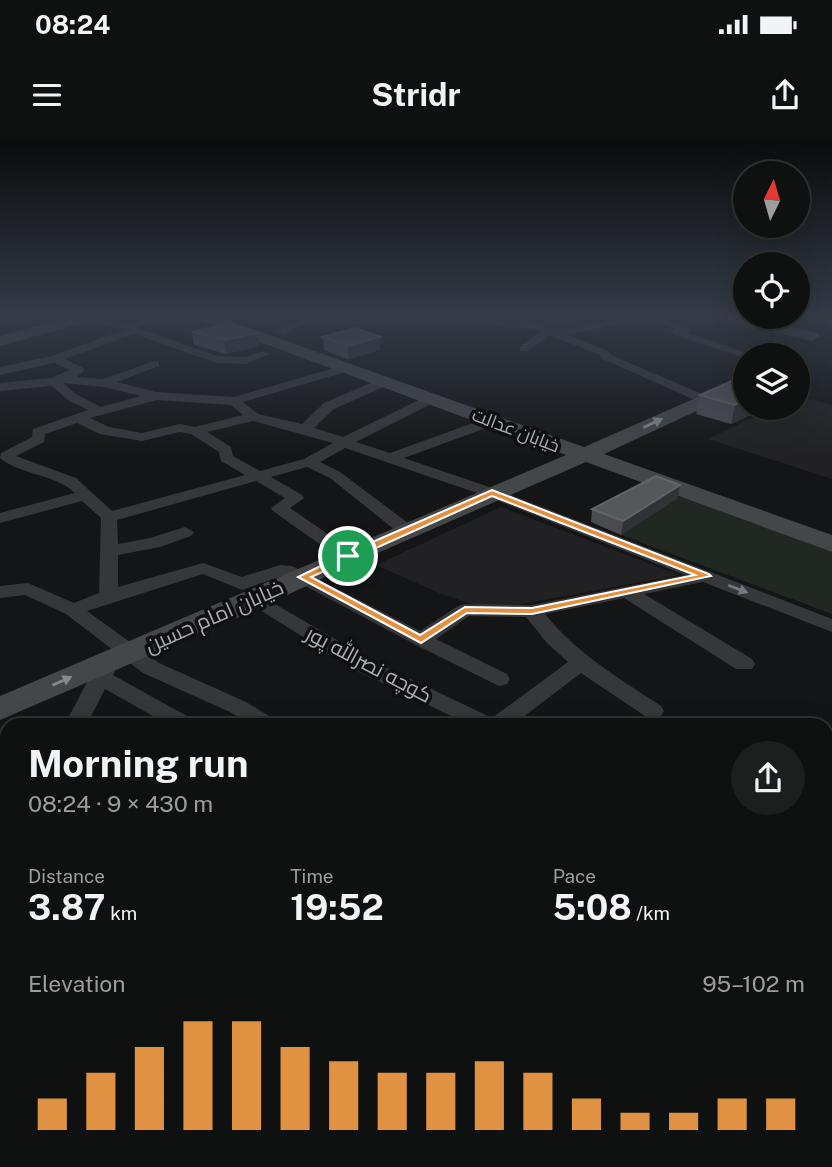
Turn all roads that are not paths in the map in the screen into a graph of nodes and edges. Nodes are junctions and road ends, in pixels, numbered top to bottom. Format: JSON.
{"nodes":[{"id":1,"x":37,"y":363,"type":"edge"},
{"id":2,"x":64,"y":363,"type":"edge"},
{"id":3,"x":334,"y":363,"type":"edge"},
{"id":4,"x":341,"y":363,"type":"edge"},
{"id":5,"x":622,"y":363,"type":"edge"},
{"id":6,"x":155,"y":364,"type":"dead end"},
{"id":7,"x":348,"y":368,"type":"junction"},
{"id":8,"x":0,"y":371,"type":"edge"},
{"id":9,"x":279,"y":374,"type":"dead end"},
{"id":10,"x":61,"y":381,"type":"junction"},
{"id":11,"x":386,"y":381,"type":"junction"},
{"id":12,"x":104,"y":383,"type":"junction"},
{"id":13,"x":2,"y":384,"type":"edge"},
{"id":14,"x":733,"y":387,"type":"edge"},
{"id":15,"x":157,"y":396,"type":"junction"},
{"id":16,"x":433,"y":398,"type":"junction"},
{"id":17,"x":229,"y":400,"type":"junction"},
{"id":18,"x":704,"y":400,"type":"junction"},
{"id":19,"x":99,"y":411,"type":"junction"},
{"id":20,"x":253,"y":417,"type":"junction"},
{"id":21,"x":78,"y":418,"type":"junction"},
{"id":22,"x":492,"y":421,"type":"junction"},
{"id":23,"x":188,"y":429,"type":"junction"},
{"id":24,"x":305,"y":429,"type":"junction"},
{"id":25,"x":345,"y":442,"type":"junction"},
{"id":26,"x":586,"y":454,"type":"junction"},
{"id":27,"x":388,"y":459,"type":"junction"},
{"id":28,"x":5,"y":460,"type":"edge"},
{"id":29,"x":309,"y":462,"type":"junction"},
{"id":30,"x":254,"y":476,"type":"junction"},
{"id":31,"x":492,"y":493,"type":"junction"},
{"id":32,"x":85,"y":495,"type":"junction"},
{"id":33,"x":0,"y":517,"type":"edge"},
{"id":34,"x":109,"y":517,"type":"junction"},
{"id":35,"x":407,"y":530,"type":"junction"},
{"id":36,"x":185,"y":532,"type":"dead end"},
{"id":37,"x":832,"y":542,"type":"edge"},
{"id":38,"x":109,"y":551,"type":"junction"},
{"id":39,"x":348,"y":556,"type":"junction"},
{"id":40,"x":297,"y":574,"type":"junction"},
{"id":41,"x":706,"y":576,"type":"junction"},
{"id":42,"x":626,"y":591,"type":"junction"},
{"id":43,"x":0,"y":592,"type":"edge"},
{"id":44,"x":109,"y":596,"type":"junction"},
{"id":45,"x":254,"y":600,"type":"junction"},
{"id":46,"x":73,"y":610,"type":"junction"},
{"id":47,"x":532,"y":611,"type":"junction"},
{"id":48,"x":832,"y":626,"type":"edge"},
{"id":49,"x":421,"y":640,"type":"junction"},
{"id":50,"x":582,"y":663,"type":"junction"},
{"id":51,"x":113,"y":664,"type":"junction"},
{"id":52,"x":744,"y":664,"type":"dead end"},
{"id":53,"x":499,"y":679,"type":"dead end"},
{"id":54,"x":0,"y":709,"type":"edge"},
{"id":55,"x":653,"y":710,"type":"dead end"},
{"id":56,"x":80,"y":718,"type":"edge"},
{"id":57,"x":177,"y":718,"type":"edge"},
{"id":58,"x":256,"y":718,"type":"edge"},
{"id":59,"x":473,"y":718,"type":"edge"},
{"id":60,"x":507,"y":718,"type":"edge"}],
"edges":[{"from":1,"to":8,"type":"street"},
{"from":2,"to":10,"type":"street"},
{"from":3,"to":7,"type":"main road","name":"خیابان عدالت"},
{"from":4,"to":26,"type":"main road","name":"خیابان عدالت"},
{"from":5,"to":18,"type":"street"},
{"from":6,"to":12,"type":"street"},
{"from":7,"to":11,"type":"main road","name":"خیابان عدالت"},
{"from":7,"to":17,"type":"street"},
{"from":9,"to":17,"type":"street"},
{"from":10,"to":12,"type":"street"},
{"from":10,"to":13,"type":"street"},
{"from":10,"to":19,"type":"street"},
{"from":11,"to":16,"type":"main road","name":"خیابان عدالت"},
{"from":11,"to":24,"type":"street"},
{"from":12,"to":15,"type":"street"},
{"from":14,"to":18,"type":"main road","name":"خیابان امام حسین"},
{"from":15,"to":17,"type":"street"},
{"from":15,"to":19,"type":"street"},
{"from":16,"to":22,"type":"main road","name":"خیابان عدالت"},
{"from":16,"to":25,"type":"street"},
{"from":17,"to":20,"type":"street"},
{"from":17,"to":23,"type":"street"},
{"from":26,"to":18,"type":"main road","name":"خیابان امام حسین","one_way":true},
{"from":19,"to":21,"type":"street"},
{"from":20,"to":23,"type":"street"},
{"from":20,"to":24,"type":"street"},
{"from":21,"to":23,"type":"street"},
{"from":21,"to":28,"type":"street"},
{"from":22,"to":26,"type":"main road","name":"خیابان عدالت"},
{"from":22,"to":27,"type":"street"},
{"from":23,"to":30,"type":"street"},
{"from":24,"to":25,"type":"street"},
{"from":25,"to":27,"type":"street"},
{"from":25,"to":29,"type":"street"},
{"from":26,"to":31,"type":"main road","name":"خیابان امام حسین"},
{"from":26,"to":37,"type":"main road","name":"خیابان عدالت"},
{"from":27,"to":31,"type":"street"},
{"from":28,"to":32,"type":"street"},
{"from":29,"to":30,"type":"street"},
{"from":29,"to":35,"type":"street"},
{"from":30,"to":34,"type":"street"},
{"from":30,"to":39,"type":"street"},
{"from":31,"to":35,"type":"main road","name":"خیابان امام حسین"},
{"from":31,"to":41,"type":"street"},
{"from":32,"to":33,"type":"street"},
{"from":32,"to":34,"type":"street"},
{"from":34,"to":38,"type":"street"},
{"from":35,"to":39,"type":"main road","name":"خیابان امام حسین"},
{"from":36,"to":38,"type":"street"},
{"from":38,"to":44,"type":"street"},
{"from":39,"to":40,"type":"main road","name":"خیابان امام حسین"},
{"from":40,"to":44,"type":"street"},
{"from":40,"to":45,"type":"main road","name":"خیابان امام حسین"},
{"from":40,"to":49,"type":"street"},
{"from":41,"to":42,"type":"street"},
{"from":41,"to":48,"type":"street","one_way":true},
{"from":42,"to":47,"type":"street"},
{"from":42,"to":52,"type":"street"},
{"from":43,"to":46,"type":"street"},
{"from":44,"to":46,"type":"street"},
{"from":45,"to":51,"type":"main road","name":"خیابان امام حسین"},
{"from":45,"to":59,"type":"street","name":"کوچه نصرالله پور"},
{"from":46,"to":51,"type":"street"},
{"from":47,"to":49,"type":"street"},
{"from":47,"to":50,"type":"street"},
{"from":49,"to":53,"type":"street"},
{"from":50,"to":55,"type":"street"},
{"from":50,"to":60,"type":"street"},
{"from":54,"to":51,"type":"main road","name":"خیابان امام حسین","one_way":true},
{"from":51,"to":56,"type":"street"},
{"from":51,"to":57,"type":"street"},
{"from":51,"to":58,"type":"street"}]}
